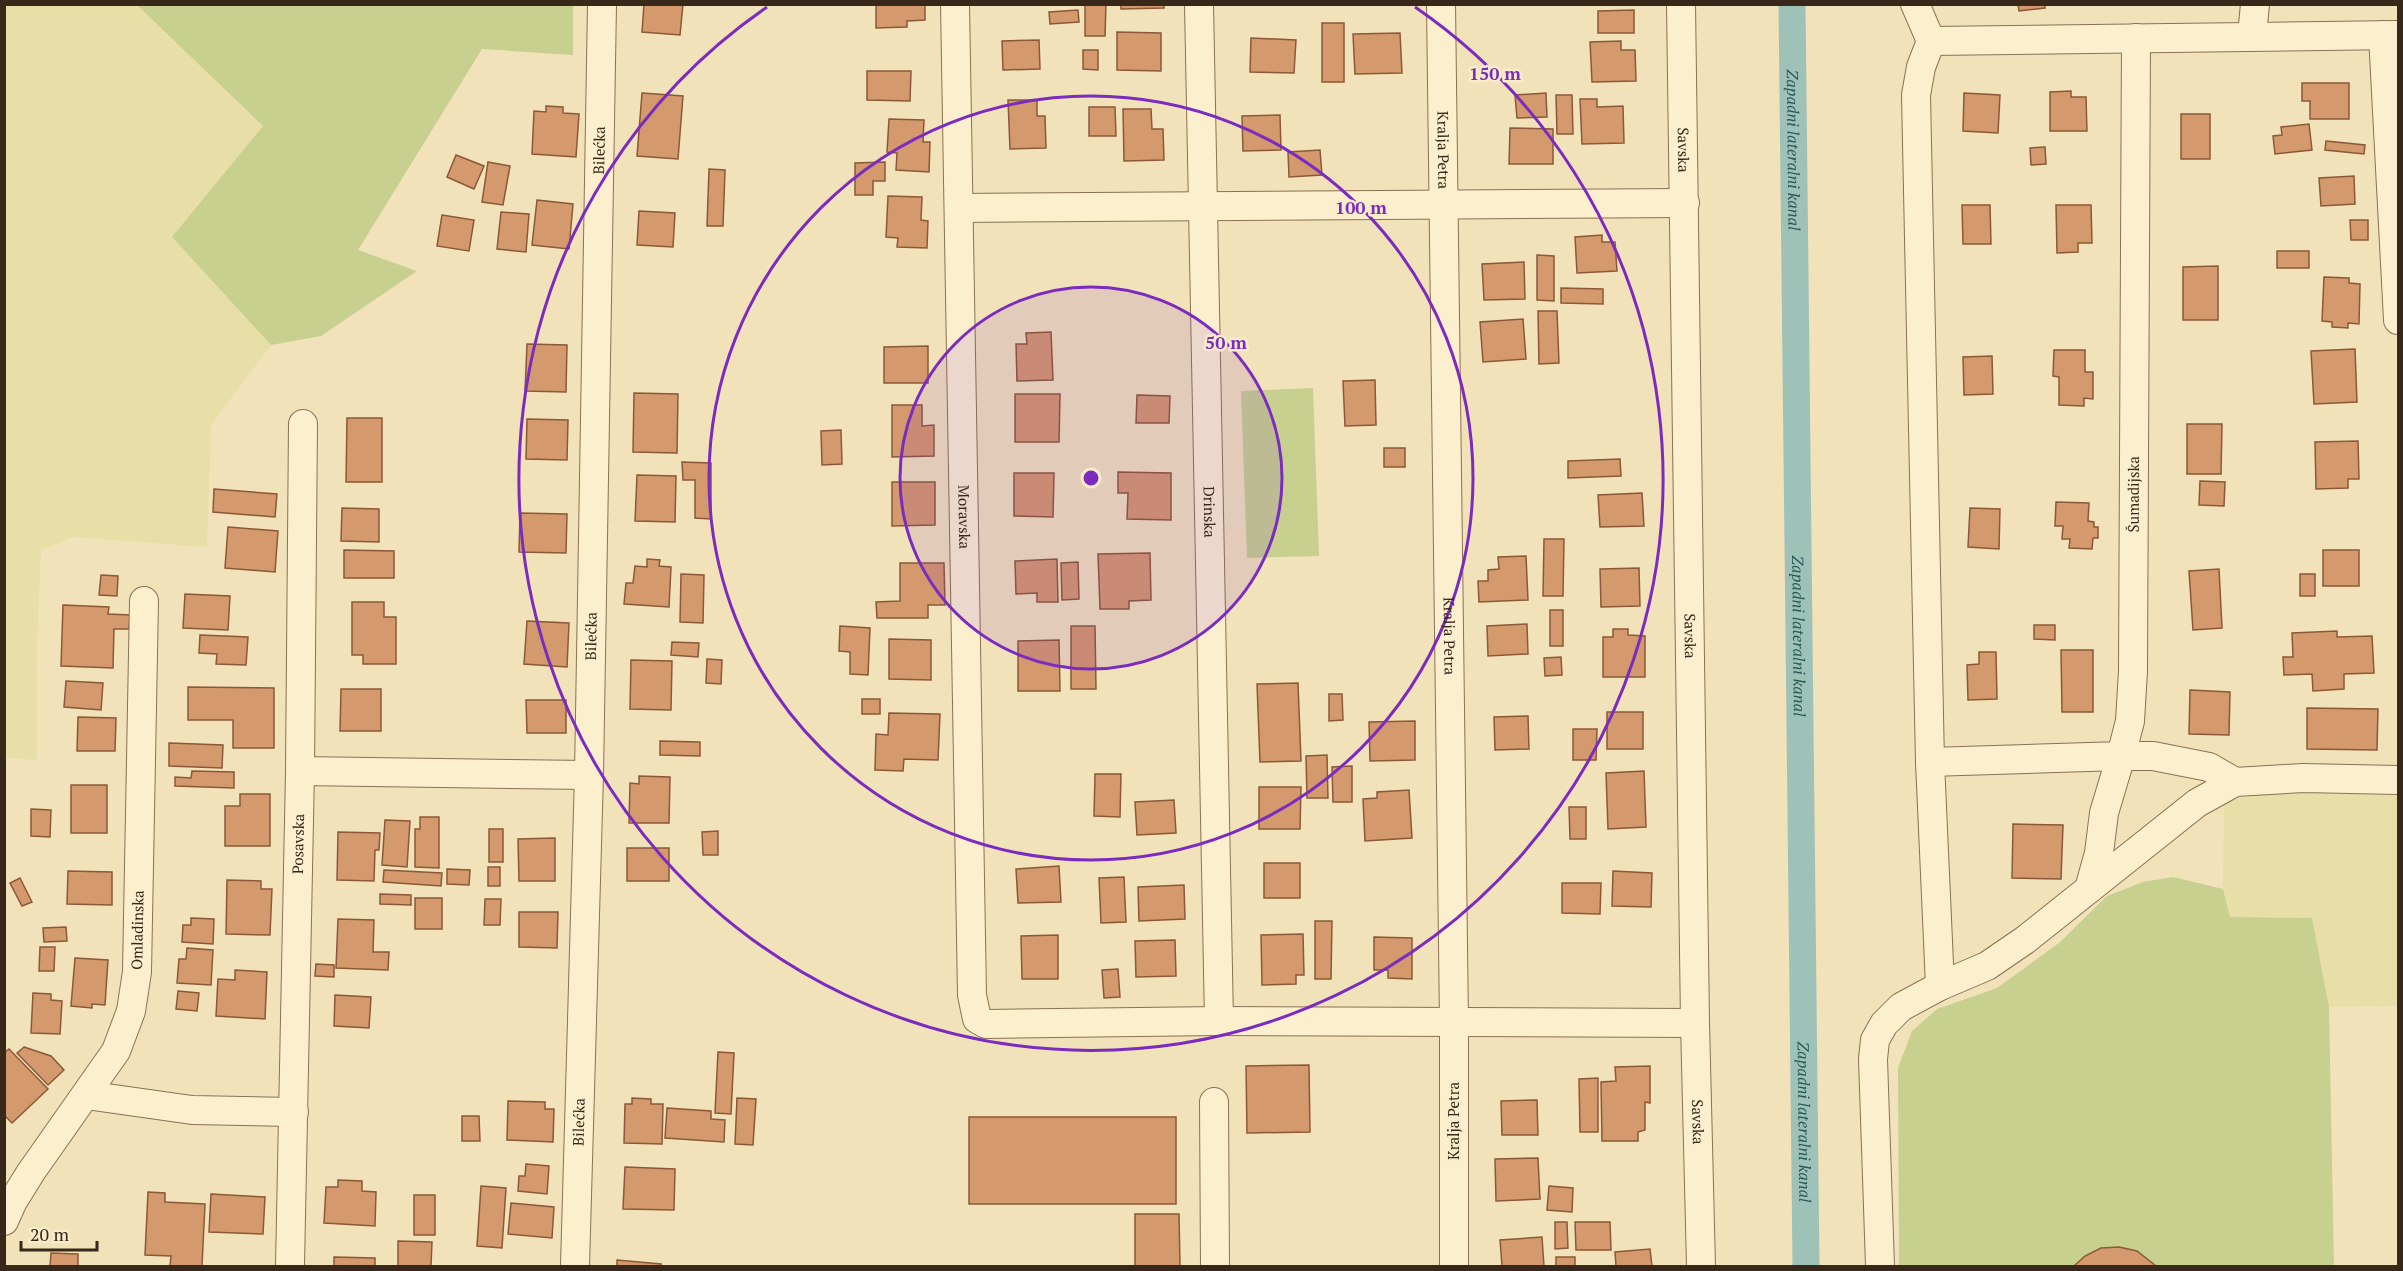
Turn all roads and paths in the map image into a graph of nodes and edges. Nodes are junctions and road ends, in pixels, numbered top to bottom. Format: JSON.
{"nodes":[{"id":1,"x":602,"y":4,"type":"edge"},
{"id":2,"x":955,"y":4,"type":"edge"},
{"id":3,"x":1199,"y":4,"type":"edge"},
{"id":4,"x":1441,"y":4,"type":"edge"},
{"id":5,"x":1681,"y":4,"type":"edge"},
{"id":6,"x":1915,"y":4,"type":"edge"},
{"id":7,"x":2255,"y":4,"type":"edge"},
{"id":8,"x":2391,"y":35,"type":"edge"},
{"id":9,"x":2252,"y":36,"type":"junction"},
{"id":10,"x":2136,"y":38,"type":"junction"},
{"id":11,"x":1931,"y":41,"type":"junction"},
{"id":12,"x":1685,"y":204,"type":"junction"},
{"id":13,"x":1444,"y":205,"type":"junction"},
{"id":14,"x":1201,"y":207,"type":"junction"},
{"id":15,"x":959,"y":208,"type":"junction"},
{"id":16,"x":2398,"y":320,"type":"edge"},
{"id":17,"x":303,"y":424,"type":"dead end"},
{"id":18,"x":144,"y":602,"type":"dead end"},
{"id":19,"x":2121,"y":756,"type":"junction"},
{"id":20,"x":1930,"y":762,"type":"junction"},
{"id":21,"x":300,"y":771,"type":"junction"},
{"id":22,"x":589,"y":775,"type":"junction"},
{"id":23,"x":2398,"y":780,"type":"edge"},
{"id":24,"x":2235,"y":782,"type":"junction"},
{"id":25,"x":2089,"y":889,"type":"junction"},
{"id":26,"x":1940,"y":986,"type":"junction"},
{"id":27,"x":1219,"y":1021,"type":"junction"},
{"id":28,"x":1454,"y":1023,"type":"junction"},
{"id":29,"x":1695,"y":1023,"type":"junction"},
{"id":30,"x":86,"y":1095,"type":"junction"},
{"id":31,"x":1214,"y":1102,"type":"dead end"},
{"id":32,"x":294,"y":1112,"type":"junction"},
{"id":33,"x":4,"y":1221,"type":"edge"},
{"id":34,"x":290,"y":1266,"type":"edge"},
{"id":35,"x":575,"y":1266,"type":"edge"},
{"id":36,"x":1215,"y":1266,"type":"edge"},
{"id":37,"x":1454,"y":1266,"type":"edge"},
{"id":38,"x":1701,"y":1266,"type":"edge"},
{"id":39,"x":1880,"y":1266,"type":"edge"}],
"edges":[{"from":1,"to":22,"type":"street","name":"Bilećka"},
{"from":2,"to":15,"type":"street","name":"Moravska"},
{"from":3,"to":14,"type":"street","name":"Drinska"},
{"from":4,"to":13,"type":"street","name":"Kralja Petra"},
{"from":5,"to":12,"type":"street","name":"Savska"},
{"from":6,"to":11,"type":"street"},
{"from":7,"to":9,"type":"street"},
{"from":8,"to":9,"type":"street"},
{"from":8,"to":16,"type":"street"},
{"from":9,"to":10,"type":"street"},
{"from":10,"to":11,"type":"street"},
{"from":10,"to":19,"type":"street","name":"Šumadijska"},
{"from":11,"to":20,"type":"street"},
{"from":12,"to":13,"type":"street"},
{"from":12,"to":29,"type":"street","name":"Savska"},
{"from":13,"to":14,"type":"street"},
{"from":13,"to":28,"type":"street","name":"Kralja Petra"},
{"from":14,"to":15,"type":"street"},
{"from":14,"to":27,"type":"street","name":"Drinska"},
{"from":15,"to":27,"type":"street","name":"Moravska"},
{"from":17,"to":21,"type":"street","name":"Posavska"},
{"from":18,"to":30,"type":"street","name":"Omladinska"},
{"from":19,"to":20,"type":"street"},
{"from":19,"to":24,"type":"street"},
{"from":19,"to":25,"type":"street","name":"Šumadijska"},
{"from":20,"to":26,"type":"street"},
{"from":21,"to":22,"type":"street"},
{"from":21,"to":32,"type":"street","name":"Posavska"},
{"from":22,"to":35,"type":"street","name":"Bilećka"},
{"from":23,"to":24,"type":"street"},
{"from":24,"to":25,"type":"street"},
{"from":25,"to":26,"type":"street"},
{"from":26,"to":39,"type":"street"},
{"from":27,"to":28,"type":"street"},
{"from":28,"to":29,"type":"street"},
{"from":28,"to":37,"type":"street","name":"Kralja Petra"},
{"from":29,"to":38,"type":"street","name":"Savska"},
{"from":30,"to":32,"type":"street"},
{"from":30,"to":33,"type":"street","name":"Omladinska"},
{"from":31,"to":36,"type":"street"},
{"from":32,"to":34,"type":"street","name":"Posavska"}]}
